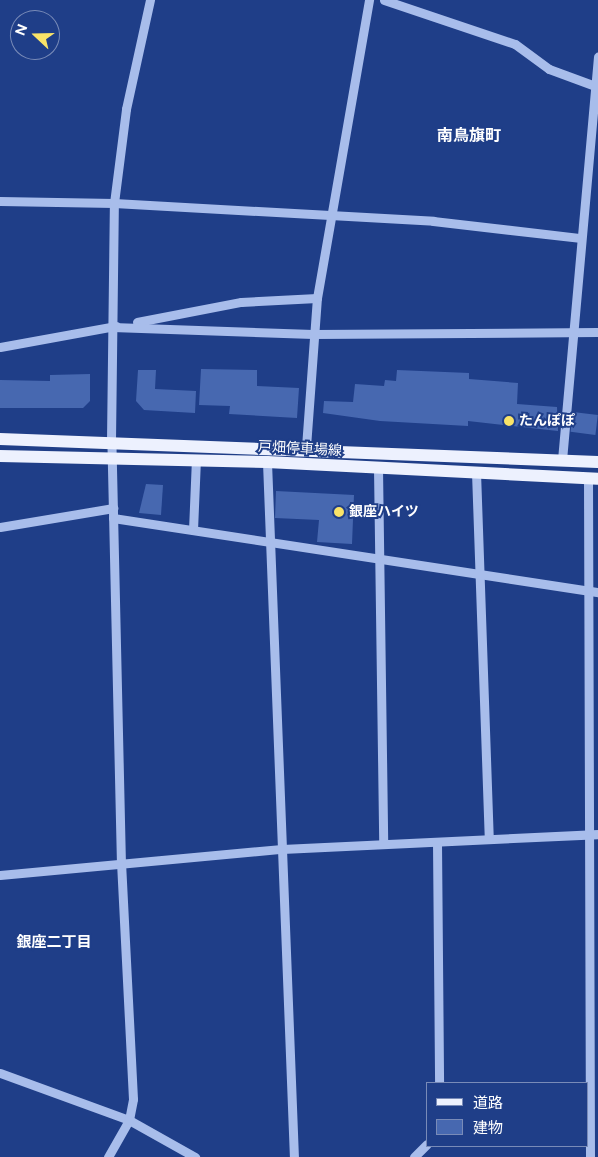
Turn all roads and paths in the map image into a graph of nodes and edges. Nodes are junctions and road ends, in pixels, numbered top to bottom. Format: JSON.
{"nodes":[{"id":1,"x":150,"y":0,"type":"edge"},
{"id":2,"x":369,"y":0,"type":"edge"},
{"id":3,"x":384,"y":0,"type":"edge"},
{"id":4,"x":598,"y":58,"type":"edge"},
{"id":5,"x":596,"y":87,"type":"edge"},
{"id":6,"x":0,"y":201,"type":"edge"},
{"id":7,"x":114,"y":203,"type":"junction"},
{"id":8,"x":329,"y":217,"type":"junction"},
{"id":9,"x":579,"y":238,"type":"junction"},
{"id":10,"x":317,"y":298,"type":"junction"},
{"id":11,"x":112,"y":327,"type":"junction"},
{"id":12,"x":571,"y":331,"type":"junction"},
{"id":13,"x":598,"y":332,"type":"edge"},
{"id":14,"x":314,"y":334,"type":"junction"},
{"id":15,"x":0,"y":347,"type":"edge"},
{"id":16,"x":0,"y":439,"type":"edge"},
{"id":17,"x":111,"y":440,"type":"junction"},
{"id":18,"x":306,"y":447,"type":"junction"},
{"id":19,"x":0,"y":456,"type":"edge"},
{"id":20,"x":112,"y":457,"type":"junction"},
{"id":21,"x":196,"y":460,"type":"junction"},
{"id":22,"x":562,"y":460,"type":"junction"},
{"id":23,"x":267,"y":462,"type":"junction"},
{"id":24,"x":598,"y":462,"type":"edge"},
{"id":25,"x":378,"y":468,"type":"junction"},
{"id":26,"x":476,"y":472,"type":"junction"},
{"id":27,"x":593,"y":478,"type":"edge"},
{"id":28,"x":113,"y":508,"type":"junction"},
{"id":29,"x":113,"y":518,"type":"junction"},
{"id":30,"x":0,"y":527,"type":"edge"},
{"id":31,"x":193,"y":530,"type":"junction"},
{"id":32,"x":271,"y":542,"type":"junction"},
{"id":33,"x":380,"y":558,"type":"junction"},
{"id":34,"x":481,"y":575,"type":"junction"},
{"id":35,"x":594,"y":591,"type":"edge"},
{"id":36,"x":586,"y":834,"type":"junction"},
{"id":37,"x":598,"y":834,"type":"edge"},
{"id":38,"x":489,"y":839,"type":"junction"},
{"id":39,"x":383,"y":844,"type":"junction"},
{"id":40,"x":438,"y":844,"type":"junction"},
{"id":41,"x":282,"y":849,"type":"junction"},
{"id":42,"x":121,"y":865,"type":"junction"},
{"id":43,"x":0,"y":875,"type":"edge"},
{"id":44,"x":0,"y":1073,"type":"edge"},
{"id":45,"x":439,"y":1082,"type":"edge"},
{"id":46,"x":129,"y":1120,"type":"junction"},
{"id":47,"x":426,"y":1145,"type":"edge"},
{"id":48,"x":108,"y":1157,"type":"edge"},
{"id":49,"x":195,"y":1157,"type":"edge"},
{"id":50,"x":294,"y":1157,"type":"edge"},
{"id":51,"x":414,"y":1157,"type":"edge"},
{"id":52,"x":590,"y":1157,"type":"edge"}],
"edges":[{"from":1,"to":7,"type":"street"},
{"from":2,"to":8,"type":"street"},
{"from":3,"to":5,"type":"street"},
{"from":4,"to":5,"type":"street"},
{"from":5,"to":9,"type":"street"},
{"from":6,"to":7,"type":"street"},
{"from":7,"to":8,"type":"street"},
{"from":7,"to":11,"type":"street"},
{"from":8,"to":9,"type":"street"},
{"from":8,"to":10,"type":"street"},
{"from":9,"to":12,"type":"street"},
{"from":10,"to":11,"type":"street"},
{"from":10,"to":14,"type":"street"},
{"from":11,"to":14,"type":"street"},
{"from":11,"to":15,"type":"street"},
{"from":11,"to":17,"type":"street"},
{"from":12,"to":13,"type":"street"},
{"from":12,"to":14,"type":"street"},
{"from":12,"to":22,"type":"street"},
{"from":14,"to":18,"type":"street"},
{"from":16,"to":17,"type":"main road","name":"戸畑停車場線"},
{"from":17,"to":18,"type":"main road","name":"戸畑停車場線"},
{"from":17,"to":20,"type":"street"},
{"from":18,"to":22,"type":"main road","name":"戸畑停車場線"},
{"from":19,"to":20,"type":"main road","name":"戸畑停車場線"},
{"from":20,"to":21,"type":"main road","name":"戸畑停車場線"},
{"from":20,"to":28,"type":"street"},
{"from":21,"to":23,"type":"main road","name":"戸畑停車場線"},
{"from":21,"to":31,"type":"street"},
{"from":22,"to":24,"type":"main road","name":"戸畑停車場線"},
{"from":23,"to":25,"type":"main road","name":"戸畑停車場線"},
{"from":23,"to":32,"type":"street"},
{"from":25,"to":26,"type":"main road","name":"戸畑停車場線"},
{"from":25,"to":33,"type":"street"},
{"from":26,"to":27,"type":"main road","name":"戸畑停車場線"},
{"from":26,"to":34,"type":"street"},
{"from":27,"to":35,"type":"street"},
{"from":28,"to":29,"type":"street"},
{"from":28,"to":30,"type":"street"},
{"from":29,"to":31,"type":"street"},
{"from":29,"to":42,"type":"street"},
{"from":31,"to":32,"type":"street"},
{"from":32,"to":33,"type":"street"},
{"from":32,"to":41,"type":"street"},
{"from":33,"to":34,"type":"street"},
{"from":33,"to":39,"type":"street"},
{"from":34,"to":35,"type":"street"},
{"from":34,"to":38,"type":"street"},
{"from":35,"to":36,"type":"street"},
{"from":36,"to":37,"type":"street"},
{"from":36,"to":38,"type":"street"},
{"from":36,"to":52,"type":"street"},
{"from":38,"to":40,"type":"street"},
{"from":39,"to":40,"type":"street"},
{"from":39,"to":41,"type":"street"},
{"from":40,"to":45,"type":"street"},
{"from":41,"to":42,"type":"street"},
{"from":41,"to":50,"type":"street"},
{"from":42,"to":43,"type":"street"},
{"from":42,"to":46,"type":"street"},
{"from":44,"to":46,"type":"street"},
{"from":46,"to":48,"type":"street"},
{"from":46,"to":49,"type":"street"},
{"from":47,"to":51,"type":"street"}]}
